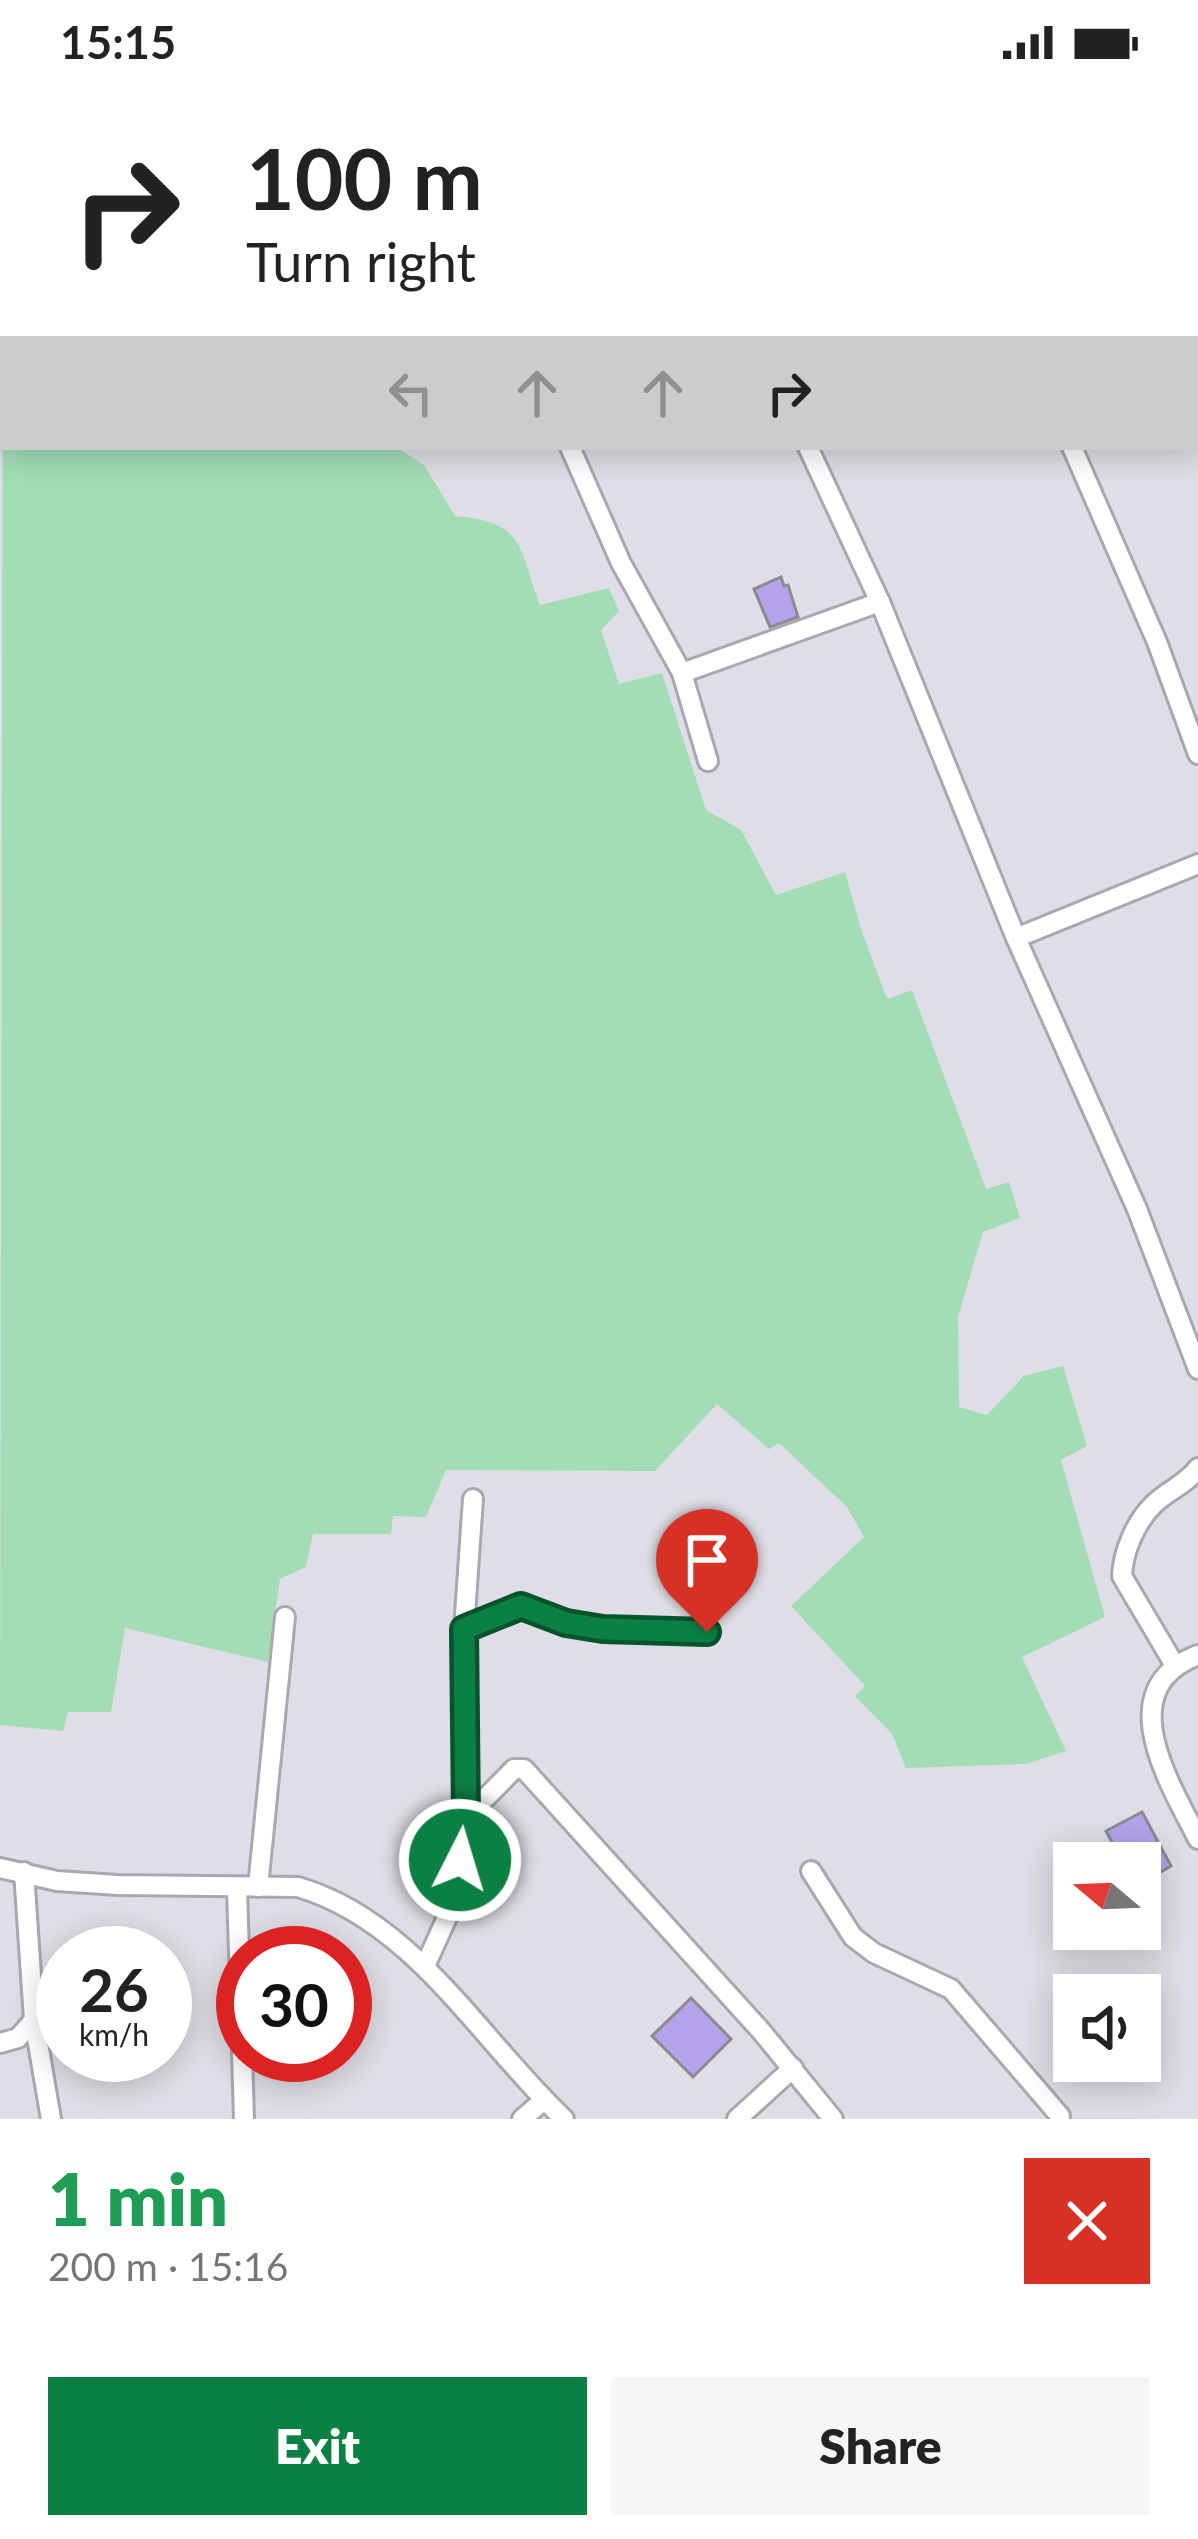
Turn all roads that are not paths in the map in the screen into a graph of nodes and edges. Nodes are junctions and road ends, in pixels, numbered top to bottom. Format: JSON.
{"nodes":[{"id":1,"x":570,"y":450,"type":"edge"},
{"id":2,"x":809,"y":450,"type":"edge"},
{"id":3,"x":1073,"y":450,"type":"edge"},
{"id":4,"x":880,"y":602,"type":"junction"},
{"id":5,"x":682,"y":673,"type":"junction"},
{"id":6,"x":1198,"y":754,"type":"edge"},
{"id":7,"x":707,"y":761,"type":"dead end"},
{"id":8,"x":1198,"y":864,"type":"edge"},
{"id":9,"x":1016,"y":938,"type":"junction"},
{"id":10,"x":1198,"y":1369,"type":"edge"},
{"id":11,"x":1198,"y":1468,"type":"edge"},
{"id":12,"x":473,"y":1499,"type":"dead end"},
{"id":13,"x":285,"y":1617,"type":"dead end"},
{"id":14,"x":464,"y":1629,"type":"junction"},
{"id":15,"x":707,"y":1632,"type":"dead end"},
{"id":16,"x":1198,"y":1655,"type":"edge"},
{"id":17,"x":1174,"y":1664,"type":"junction"},
{"id":18,"x":466,"y":1818,"type":"junction"},
{"id":19,"x":1198,"y":1839,"type":"edge"},
{"id":20,"x":0,"y":1868,"type":"edge"},
{"id":21,"x":811,"y":1870,"type":"dead end"},
{"id":22,"x":24,"y":1872,"type":"junction"},
{"id":23,"x":258,"y":1887,"type":"junction"},
{"id":24,"x":237,"y":1888,"type":"junction"},
{"id":25,"x":425,"y":1966,"type":"junction"},
{"id":26,"x":34,"y":2020,"type":"junction"},
{"id":27,"x":0,"y":2043,"type":"edge"},
{"id":28,"x":793,"y":2068,"type":"junction"},
{"id":29,"x":544,"y":2101,"type":"junction"},
{"id":30,"x":50,"y":2118,"type":"edge"},
{"id":31,"x":1060,"y":2118,"type":"edge"},
{"id":32,"x":244,"y":2119,"type":"edge"},
{"id":33,"x":522,"y":2119,"type":"edge"},
{"id":34,"x":564,"y":2119,"type":"edge"},
{"id":35,"x":737,"y":2119,"type":"edge"},
{"id":36,"x":833,"y":2119,"type":"edge"}],
"edges":[{"from":1,"to":5,"type":"street"},
{"from":2,"to":4,"type":"street"},
{"from":3,"to":6,"type":"street"},
{"from":4,"to":5,"type":"street"},
{"from":4,"to":9,"type":"street"},
{"from":5,"to":7,"type":"street"},
{"from":8,"to":9,"type":"street"},
{"from":9,"to":10,"type":"street"},
{"from":11,"to":17,"type":"street"},
{"from":12,"to":14,"type":"street"},
{"from":13,"to":23,"type":"street"},
{"from":14,"to":15,"type":"street"},
{"from":14,"to":18,"type":"street"},
{"from":16,"to":17,"type":"street"},
{"from":17,"to":19,"type":"street"},
{"from":18,"to":25,"type":"street"},
{"from":18,"to":28,"type":"street"},
{"from":20,"to":22,"type":"street"},
{"from":21,"to":31,"type":"street"},
{"from":22,"to":24,"type":"street"},
{"from":22,"to":26,"type":"street"},
{"from":23,"to":24,"type":"street"},
{"from":23,"to":25,"type":"street"},
{"from":24,"to":32,"type":"street"},
{"from":25,"to":29,"type":"street"},
{"from":26,"to":27,"type":"street"},
{"from":26,"to":30,"type":"street"},
{"from":28,"to":35,"type":"street"},
{"from":28,"to":36,"type":"street"},
{"from":29,"to":33,"type":"street"},
{"from":29,"to":34,"type":"street"}]}
